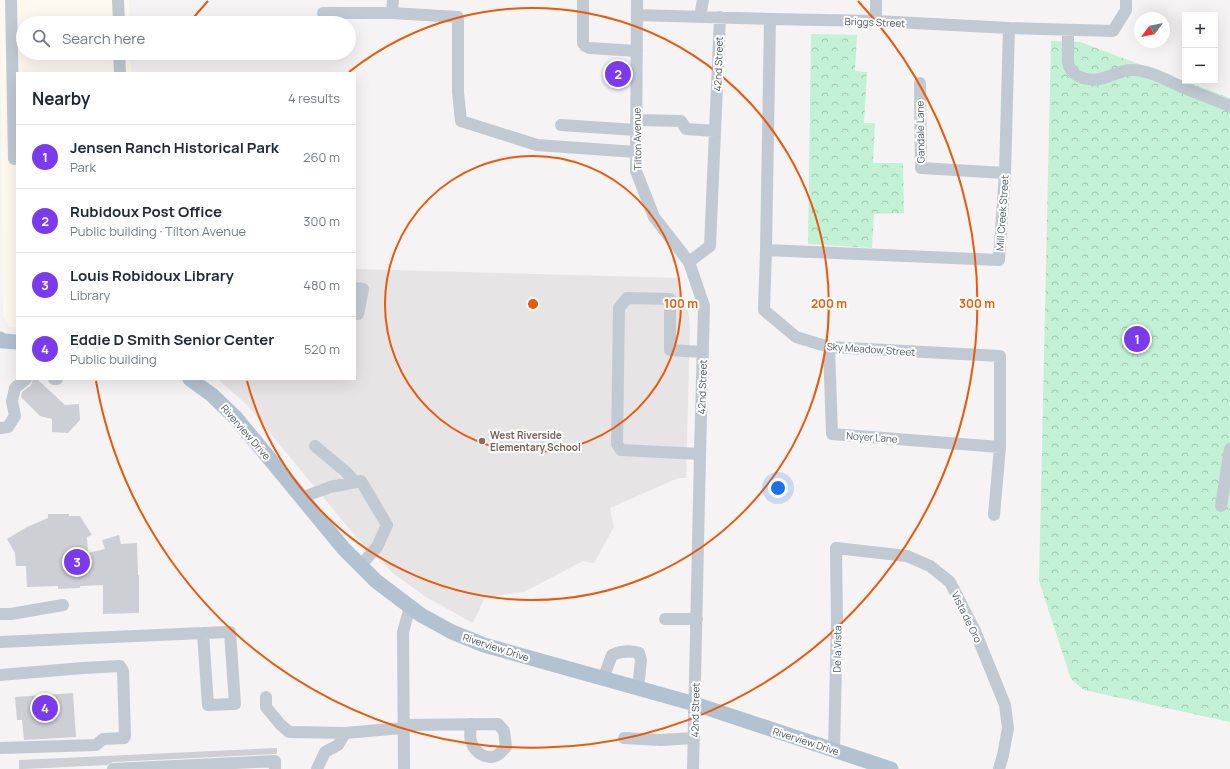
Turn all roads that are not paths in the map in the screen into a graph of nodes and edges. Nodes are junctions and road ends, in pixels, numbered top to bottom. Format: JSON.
{"nodes":[{"id":1,"x":11,"y":0,"type":"edge"},
{"id":2,"x":118,"y":0,"type":"edge"},
{"id":3,"x":393,"y":0,"type":"edge"},
{"id":4,"x":583,"y":0,"type":"edge"},
{"id":5,"x":637,"y":0,"type":"edge"},
{"id":6,"x":703,"y":0,"type":"edge"},
{"id":7,"x":876,"y":0,"type":"edge"},
{"id":8,"x":1126,"y":0,"type":"edge"},
{"id":9,"x":323,"y":13,"type":"dead end"},
{"id":10,"x":392,"y":13,"type":"junction"},
{"id":11,"x":637,"y":15,"type":"junction"},
{"id":12,"x":119,"y":16,"type":"edge"},
{"id":13,"x":700,"y":17,"type":"junction"},
{"id":14,"x":720,"y":18,"type":"junction"},
{"id":15,"x":770,"y":19,"type":"junction"},
{"id":16,"x":876,"y":21,"type":"junction"},
{"id":17,"x":1009,"y":28,"type":"junction"},
{"id":18,"x":1068,"y":30,"type":"junction"},
{"id":19,"x":637,"y":51,"type":"junction"},
{"id":20,"x":119,"y":60,"type":"edge"},
{"id":21,"x":120,"y":72,"type":"edge"},
{"id":22,"x":920,"y":83,"type":"dead end"},
{"id":23,"x":1230,"y":106,"type":"edge"},
{"id":24,"x":561,"y":125,"type":"dead end"},
{"id":25,"x":636,"y":125,"type":"junction"},
{"id":26,"x":715,"y":132,"type":"junction"},
{"id":27,"x":636,"y":152,"type":"junction"},
{"id":28,"x":16,"y":159,"type":"edge"},
{"id":29,"x":1005,"y":173,"type":"junction"},
{"id":30,"x":766,"y":250,"type":"junction"},
{"id":31,"x":689,"y":262,"type":"junction"},
{"id":32,"x":356,"y":288,"type":"edge"},
{"id":33,"x":356,"y":314,"type":"edge"},
{"id":34,"x":0,"y":339,"type":"edge"},
{"id":35,"x":16,"y":342,"type":"edge"},
{"id":36,"x":829,"y":347,"type":"junction"},
{"id":37,"x":703,"y":352,"type":"junction"},
{"id":38,"x":25,"y":380,"type":"edge"},
{"id":39,"x":196,"y":381,"type":"edge"},
{"id":40,"x":0,"y":428,"type":"edge"},
{"id":41,"x":315,"y":446,"type":"dead end"},
{"id":42,"x":1000,"y":447,"type":"junction"},
{"id":43,"x":1230,"y":449,"type":"edge"},
{"id":44,"x":700,"y":454,"type":"junction"},
{"id":45,"x":355,"y":482,"type":"junction"},
{"id":46,"x":301,"y":498,"type":"junction"},
{"id":47,"x":1221,"y":506,"type":"dead end"},
{"id":48,"x":994,"y":515,"type":"dead end"},
{"id":49,"x":836,"y":548,"type":"joint"},
{"id":50,"x":360,"y":566,"type":"junction"},
{"id":51,"x":63,"y":605,"type":"dead end"},
{"id":52,"x":410,"y":607,"type":"junction"},
{"id":53,"x":0,"y":614,"type":"edge"},
{"id":54,"x":664,"y":619,"type":"dead end"},
{"id":55,"x":697,"y":619,"type":"junction"},
{"id":56,"x":203,"y":632,"type":"junction"},
{"id":57,"x":0,"y":642,"type":"edge"},
{"id":58,"x":0,"y":675,"type":"edge"},
{"id":59,"x":603,"y":679,"type":"junction"},
{"id":60,"x":638,"y":688,"type":"junction"},
{"id":61,"x":266,"y":697,"type":"dead end"},
{"id":62,"x":695,"y":704,"type":"junction"},
{"id":63,"x":471,"y":724,"type":"dead end"},
{"id":64,"x":403,"y":727,"type":"junction"},
{"id":65,"x":345,"y":733,"type":"junction"},
{"id":66,"x":624,"y":738,"type":"dead end"},
{"id":67,"x":694,"y":738,"type":"junction"},
{"id":68,"x":0,"y":748,"type":"edge"},
{"id":69,"x":834,"y":750,"type":"junction"},
{"id":70,"x":865,"y":765,"type":"edge"},
{"id":71,"x":159,"y":768,"type":"edge"},
{"id":72,"x":113,"y":769,"type":"edge"},
{"id":73,"x":275,"y":769,"type":"edge"},
{"id":74,"x":318,"y":769,"type":"edge"},
{"id":75,"x":404,"y":769,"type":"edge"},
{"id":76,"x":694,"y":769,"type":"edge"},
{"id":77,"x":891,"y":769,"type":"edge"},
{"id":78,"x":999,"y":769,"type":"edge"}],
"edges":[{"from":1,"to":28,"type":"street"},
{"from":2,"to":12,"type":"street"},
{"from":3,"to":10,"type":"street"},
{"from":4,"to":19,"type":"street"},
{"from":5,"to":11,"type":"street","name":"Tilton Avenue"},
{"from":6,"to":13,"type":"street"},
{"from":7,"to":16,"type":"street"},
{"from":8,"to":18,"type":"street","name":"Briggs Street"},
{"from":9,"to":10,"type":"street"},
{"from":10,"to":27,"type":"street"},
{"from":11,"to":13,"type":"street","name":"Briggs Street"},
{"from":11,"to":19,"type":"street","name":"Tilton Avenue"},
{"from":13,"to":14,"type":"street","name":"Briggs Street"},
{"from":14,"to":15,"type":"street","name":"Briggs Street"},
{"from":14,"to":26,"type":"street","name":"42nd Street"},
{"from":15,"to":16,"type":"street","name":"Briggs Street"},
{"from":15,"to":30,"type":"street","name":"Sky Meadow Street"},
{"from":16,"to":17,"type":"street","name":"Briggs Street"},
{"from":17,"to":18,"type":"street","name":"Briggs Street"},
{"from":17,"to":29,"type":"street","name":"Mill Creek Street"},
{"from":18,"to":23,"type":"street"},
{"from":19,"to":25,"type":"street","name":"Tilton Avenue"},
{"from":20,"to":21,"type":"street"},
{"from":22,"to":29,"type":"street","name":"Gandale Lane"},
{"from":24,"to":25,"type":"street"},
{"from":25,"to":26,"type":"street"},
{"from":25,"to":27,"type":"street","name":"Tilton Avenue"},
{"from":26,"to":31,"type":"street","name":"42nd Street"},
{"from":27,"to":31,"type":"street","name":"Tilton Avenue"},
{"from":29,"to":30,"type":"street","name":"Mill Creek Street"},
{"from":30,"to":36,"type":"street","name":"Sky Meadow Street"},
{"from":31,"to":37,"type":"street","name":"42nd Street"},
{"from":32,"to":33,"type":"street"},
{"from":34,"to":35,"type":"main road"},
{"from":36,"to":42,"type":"street","name":"Noyer Lane"},
{"from":36,"to":42,"type":"street","name":"Sky Meadow Street"},
{"from":37,"to":44,"type":"street","name":"42nd Street"},
{"from":37,"to":44,"type":"street"},
{"from":38,"to":40,"type":"street"},
{"from":39,"to":46,"type":"main road","name":"Riverview Drive"},
{"from":41,"to":45,"type":"street"},
{"from":42,"to":48,"type":"street","name":"Sky Meadow Street"},
{"from":43,"to":47,"type":"street"},
{"from":44,"to":55,"type":"street","name":"42nd Street"},
{"from":45,"to":46,"type":"street"},
{"from":45,"to":50,"type":"street"},
{"from":46,"to":50,"type":"main road","name":"Riverview Drive"},
{"from":49,"to":69,"type":"street","name":"De la Vista"},
{"from":49,"to":78,"type":"street","name":"Vista de Oro"},
{"from":50,"to":52,"type":"main road","name":"Riverview Drive"},
{"from":51,"to":53,"type":"street"},
{"from":52,"to":59,"type":"main road","name":"Riverview Drive"},
{"from":52,"to":64,"type":"street"},
{"from":54,"to":55,"type":"street"},
{"from":55,"to":62,"type":"street","name":"42nd Street"},
{"from":56,"to":56,"type":"street"},
{"from":56,"to":57,"type":"street"},
{"from":58,"to":68,"type":"street"},
{"from":59,"to":60,"type":"main road","name":"Riverview Drive"},
{"from":59,"to":60,"type":"street"},
{"from":60,"to":62,"type":"main road","name":"Riverview Drive"},
{"from":61,"to":65,"type":"street"},
{"from":62,"to":67,"type":"street","name":"42nd Street"},
{"from":62,"to":69,"type":"main road","name":"Riverview Drive"},
{"from":63,"to":64,"type":"street"},
{"from":64,"to":65,"type":"street"},
{"from":64,"to":75,"type":"street"},
{"from":65,"to":74,"type":"street"},
{"from":66,"to":67,"type":"street"},
{"from":67,"to":76,"type":"street","name":"42nd Street"},
{"from":69,"to":70,"type":"main road","name":"Riverview Drive"},
{"from":70,"to":77,"type":"main road","name":"Riverview Drive"},
{"from":71,"to":72,"type":"street"},
{"from":71,"to":73,"type":"street"}]}
